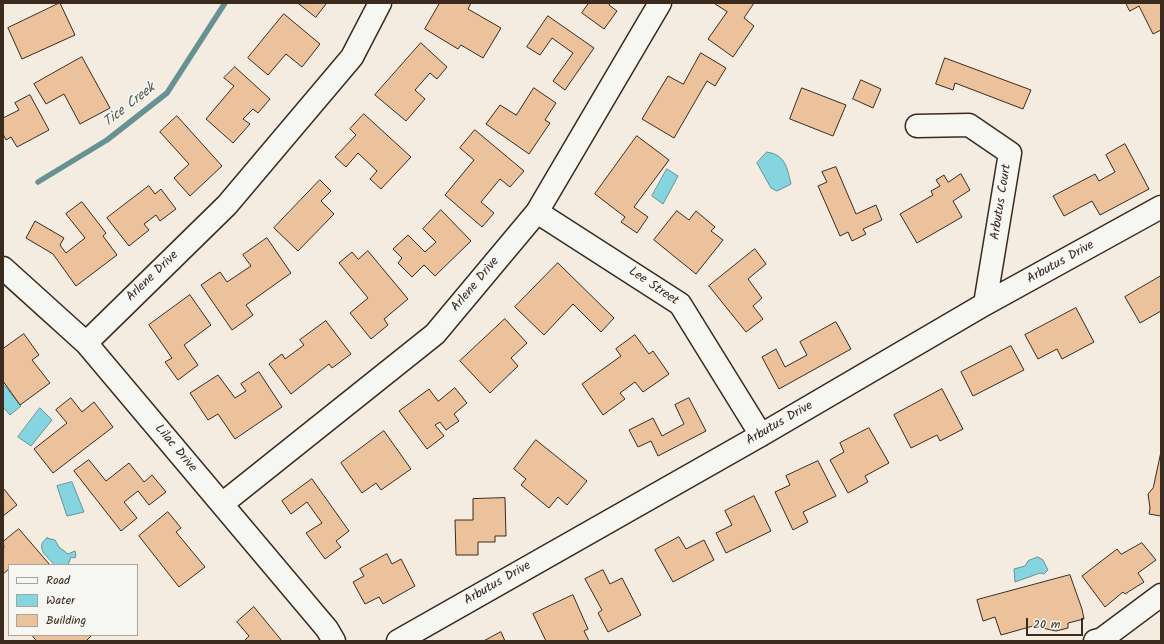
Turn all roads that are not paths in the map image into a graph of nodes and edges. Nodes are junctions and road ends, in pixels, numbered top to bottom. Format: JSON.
{"nodes":[{"id":1,"x":380,"y":3,"type":"edge"},
{"id":2,"x":660,"y":3,"type":"edge"},
{"id":3,"x":917,"y":126,"type":"dead end"},
{"id":4,"x":1161,"y":207,"type":"edge"},
{"id":5,"x":537,"y":212,"type":"junction"},
{"id":6,"x":3,"y":268,"type":"edge"},
{"id":7,"x":985,"y":304,"type":"junction"},
{"id":8,"x":86,"y":343,"type":"junction"},
{"id":9,"x":761,"y":435,"type":"junction"},
{"id":10,"x":222,"y":504,"type":"junction"},
{"id":11,"x":1161,"y":595,"type":"edge"},
{"id":12,"x":334,"y":641,"type":"edge"},
{"id":13,"x":398,"y":641,"type":"edge"},
{"id":14,"x":1095,"y":641,"type":"edge"}],
"edges":[{"from":1,"to":8,"type":"street","name":"Arlene Drive"},
{"from":2,"to":5,"type":"street","name":"Arlene Drive"},
{"from":3,"to":7,"type":"street","name":"Arbutus Court"},
{"from":4,"to":7,"type":"street","name":"Arbutus Drive"},
{"from":5,"to":9,"type":"street","name":"Lee Street"},
{"from":5,"to":10,"type":"street","name":"Arlene Drive"},
{"from":6,"to":8,"type":"street","name":"Lilac Drive"},
{"from":7,"to":9,"type":"street","name":"Arbutus Drive"},
{"from":8,"to":10,"type":"street","name":"Lilac Drive"},
{"from":9,"to":13,"type":"street","name":"Arbutus Drive"},
{"from":10,"to":12,"type":"street","name":"Lilac Drive"},
{"from":11,"to":14,"type":"street"}]}
